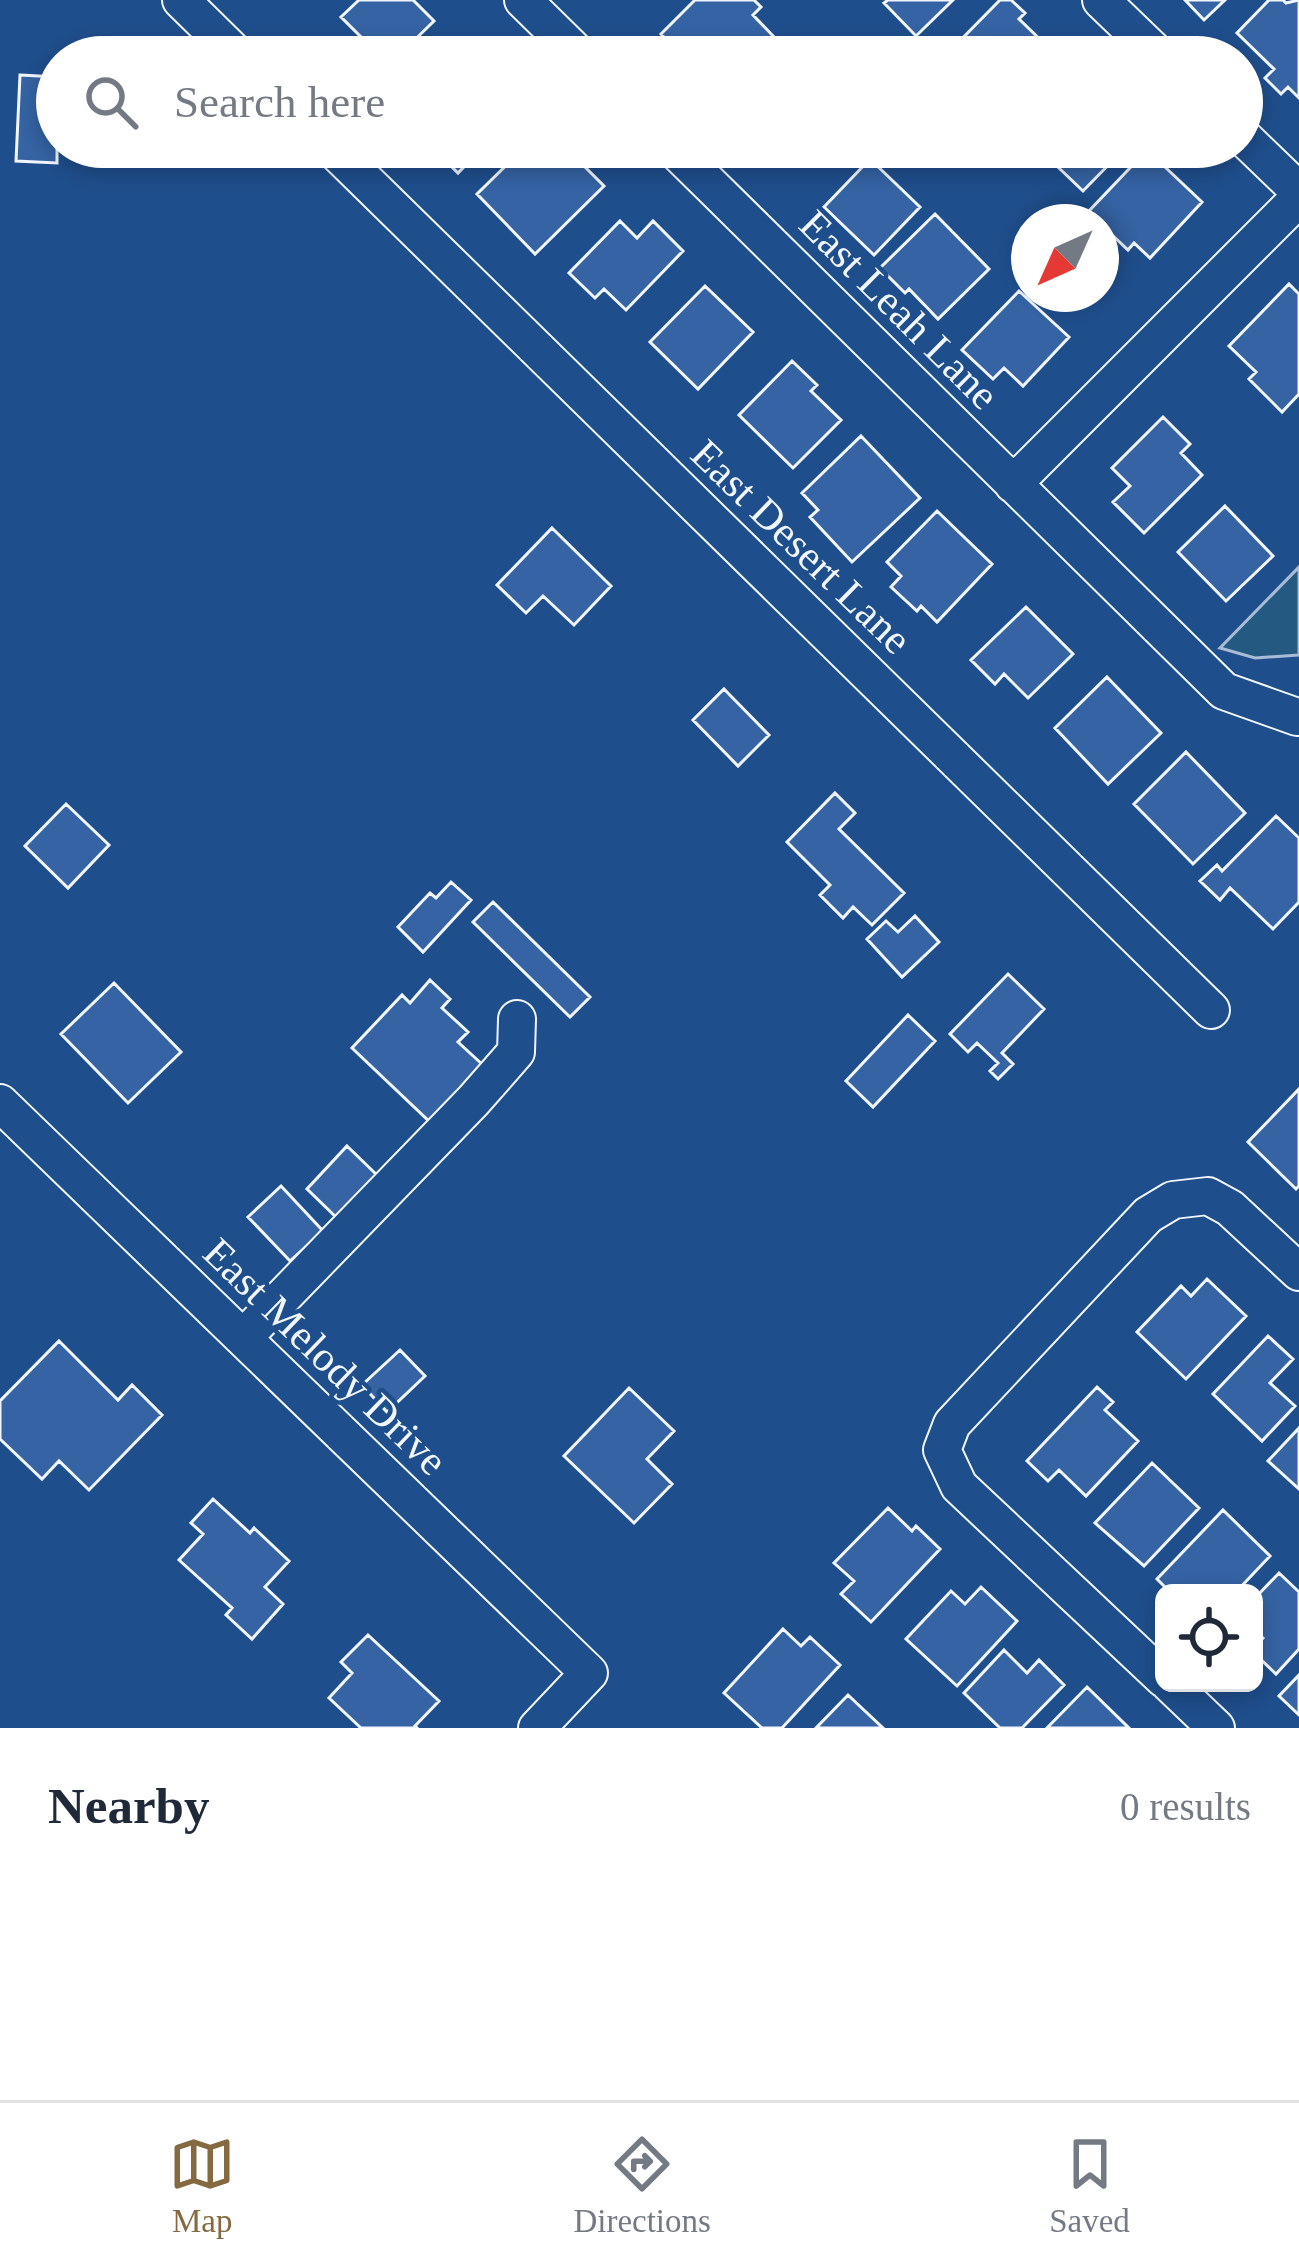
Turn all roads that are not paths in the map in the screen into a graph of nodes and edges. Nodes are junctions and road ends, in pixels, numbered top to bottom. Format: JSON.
{"nodes":[{"id":1,"x":181,"y":0,"type":"edge"},
{"id":2,"x":523,"y":0,"type":"edge"},
{"id":3,"x":1101,"y":0,"type":"edge"},
{"id":4,"x":218,"y":36,"type":"edge"},
{"id":5,"x":560,"y":36,"type":"edge"},
{"id":6,"x":1138,"y":36,"type":"edge"},
{"id":7,"x":1263,"y":157,"type":"edge"},
{"id":8,"x":352,"y":168,"type":"edge"},
{"id":9,"x":693,"y":168,"type":"edge"},
{"id":10,"x":1299,"y":194,"type":"edge"},
{"id":11,"x":1013,"y":484,"type":"junction"},
{"id":12,"x":1297,"y":717,"type":"edge"},
{"id":13,"x":1211,"y":1010,"type":"dead end"},
{"id":14,"x":517,"y":1019,"type":"dead end"},
{"id":15,"x":0,"y":1103,"type":"edge"},
{"id":16,"x":1299,"y":1272,"type":"edge"},
{"id":17,"x":243,"y":1338,"type":"junction"},
{"id":18,"x":1155,"y":1671,"type":"edge"},
{"id":19,"x":1178,"y":1692,"type":"edge"},
{"id":20,"x":537,"y":1728,"type":"edge"},
{"id":21,"x":1216,"y":1728,"type":"edge"}],
"edges":[{"from":1,"to":4,"type":"street"},
{"from":2,"to":5,"type":"street"},
{"from":3,"to":6,"type":"street"},
{"from":7,"to":10,"type":"street"},
{"from":8,"to":13,"type":"street","name":"East Desert Lane"},
{"from":9,"to":11,"type":"street","name":"East Leah Lane"},
{"from":10,"to":11,"type":"street"},
{"from":11,"to":12,"type":"street","name":"East Leah Lane"},
{"from":14,"to":17,"type":"street"},
{"from":15,"to":17,"type":"street","name":"East Melody Drive"},
{"from":16,"to":18,"type":"street"},
{"from":17,"to":20,"type":"street","name":"East Melody Drive"},
{"from":19,"to":21,"type":"street"}]}
